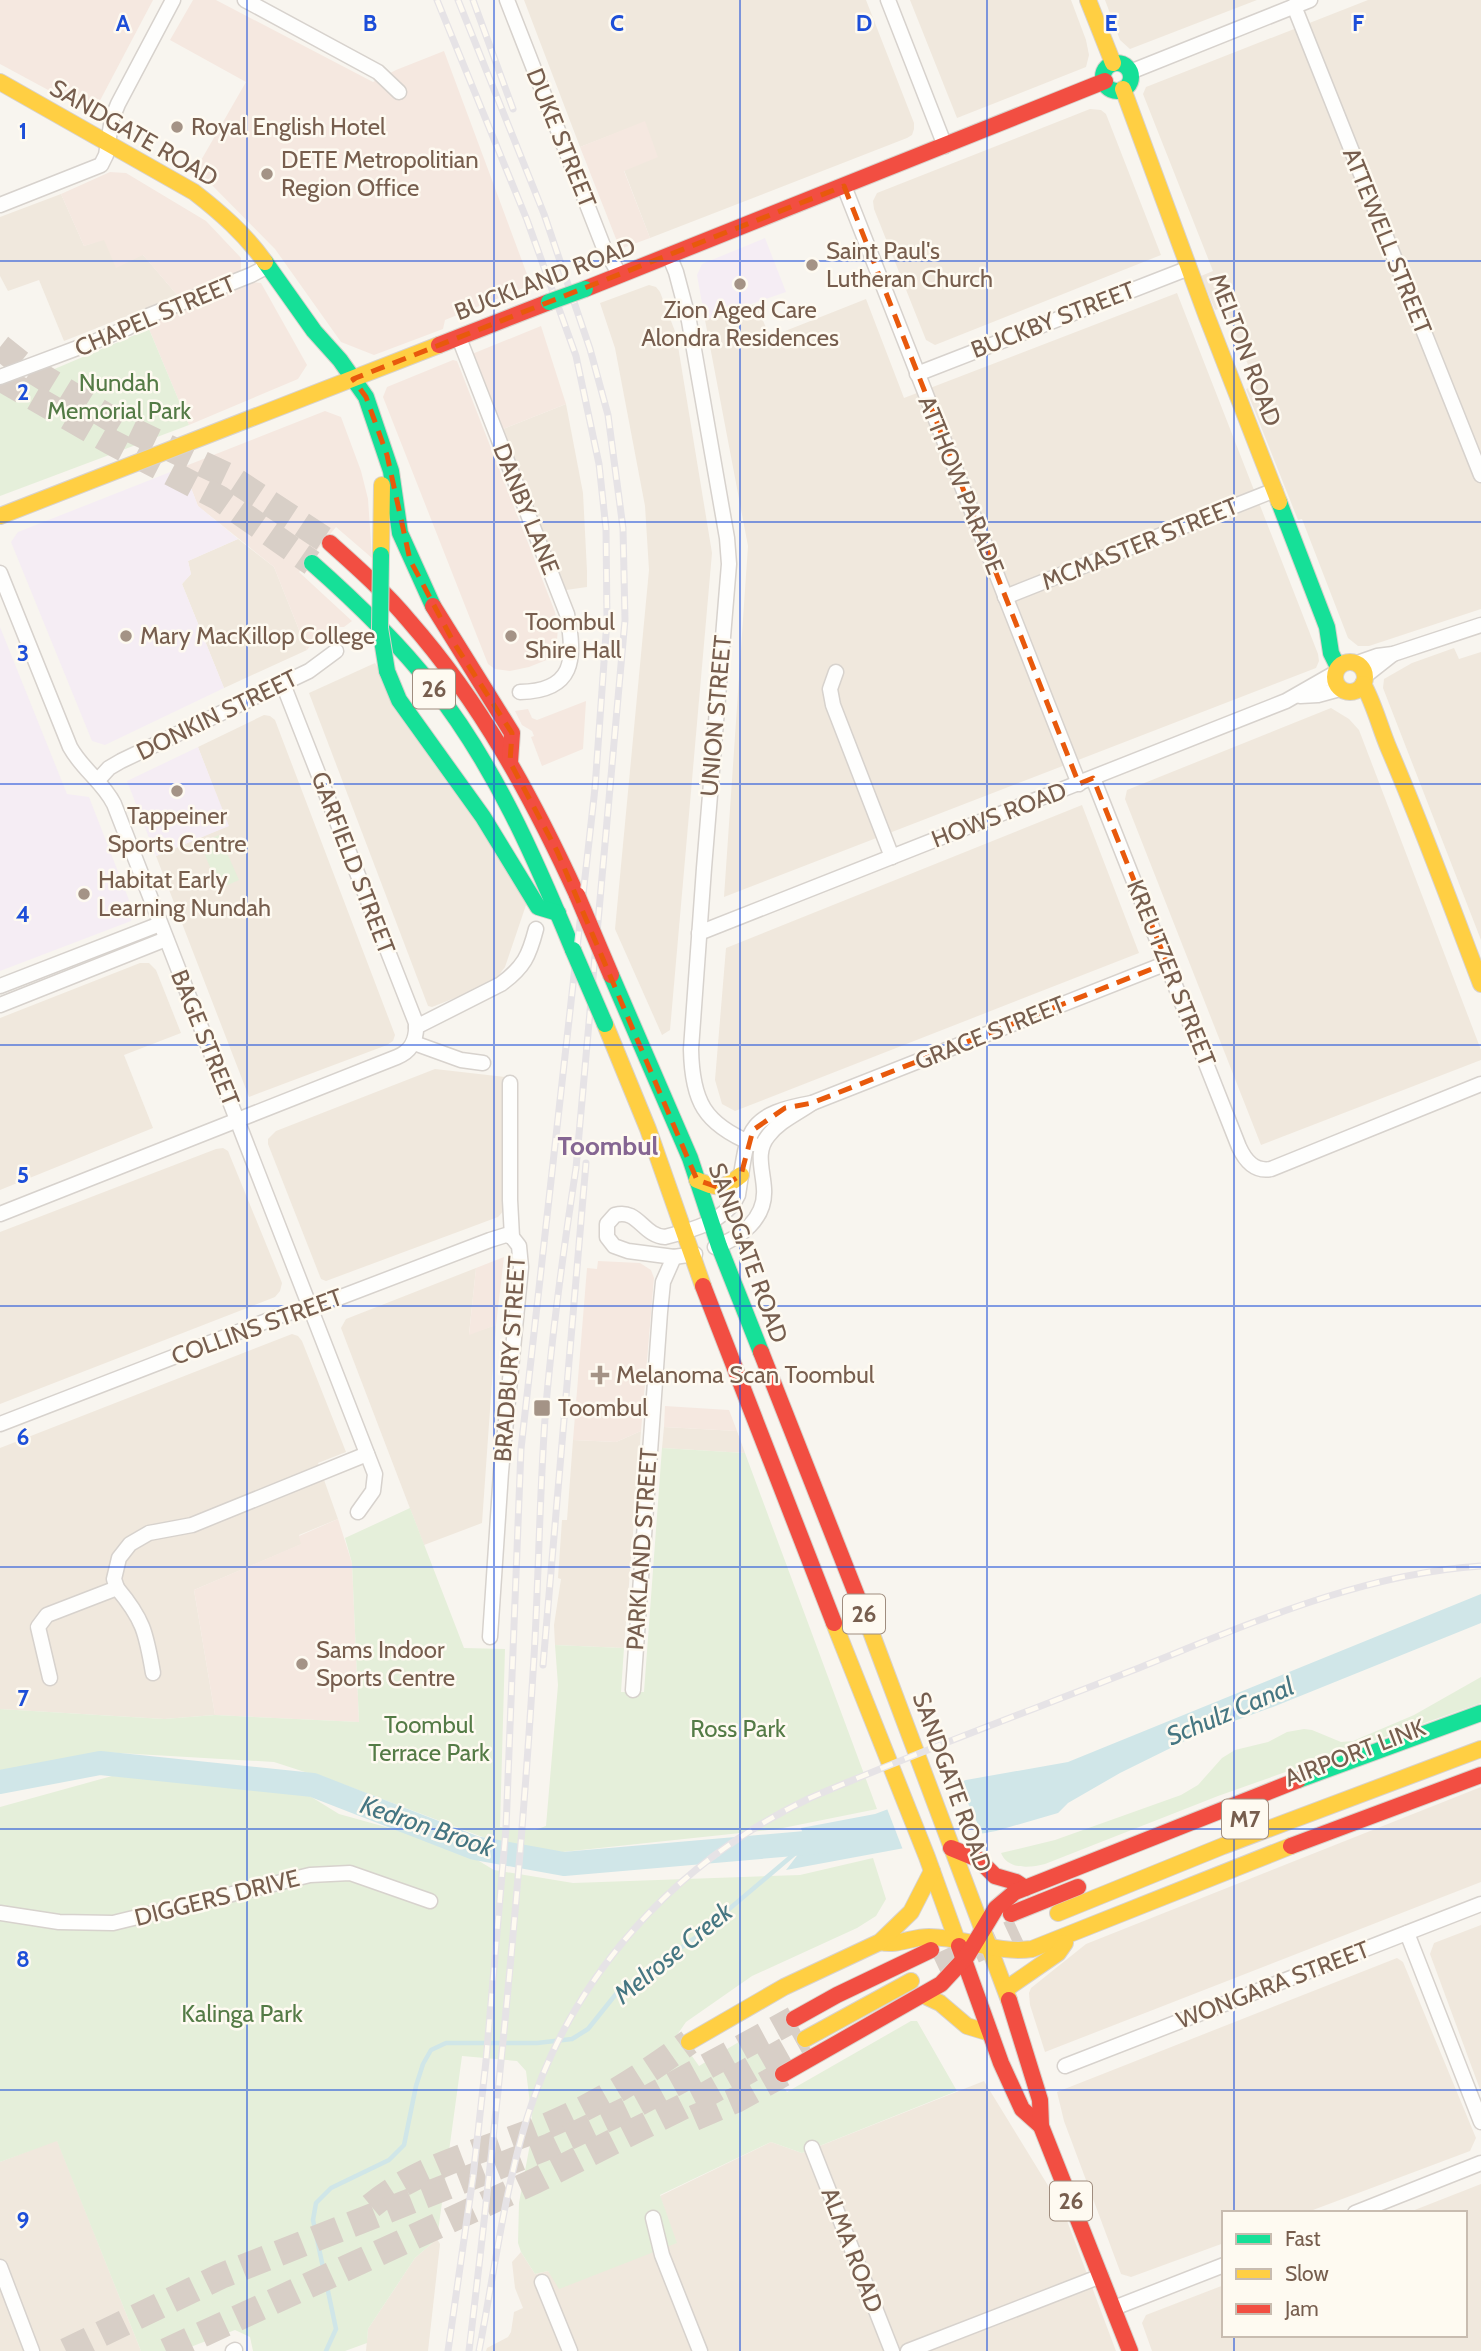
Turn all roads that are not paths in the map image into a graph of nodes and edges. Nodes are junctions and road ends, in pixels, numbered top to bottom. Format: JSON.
{"nodes":[{"id":1,"x":173,"y":0,"type":"edge"},
{"id":2,"x":245,"y":0,"type":"edge"},
{"id":3,"x":506,"y":0,"type":"edge"},
{"id":4,"x":888,"y":0,"type":"edge"},
{"id":5,"x":1088,"y":0,"type":"edge"},
{"id":6,"x":1310,"y":0,"type":"edge"},
{"id":7,"x":1294,"y":6,"type":"junction"},
{"id":8,"x":1114,"y":64,"type":"junction"},
{"id":9,"x":1130,"y":72,"type":"junction"},
{"id":10,"x":1105,"y":81,"type":"junction"},
{"id":11,"x":0,"y":82,"type":"edge"},
{"id":12,"x":1123,"y":89,"type":"junction"},
{"id":13,"x":400,"y":92,"type":"dead end"},
{"id":14,"x":108,"y":143,"type":"junction"},
{"id":15,"x":945,"y":146,"type":"junction"},
{"id":16,"x":844,"y":186,"type":"junction"},
{"id":17,"x":0,"y":205,"type":"edge"},
{"id":18,"x":669,"y":255,"type":"junction"},
{"id":19,"x":268,"y":266,"type":"junction"},
{"id":20,"x":1189,"y":268,"type":"junction"},
{"id":21,"x":620,"y":275,"type":"junction"},
{"id":22,"x":459,"y":338,"type":"junction"},
{"id":23,"x":917,"y":374,"type":"junction"},
{"id":24,"x":0,"y":377,"type":"edge"},
{"id":25,"x":347,"y":381,"type":"junction"},
{"id":26,"x":1481,"y":475,"type":"edge"},
{"id":27,"x":1275,"y":490,"type":"junction"},
{"id":28,"x":0,"y":516,"type":"edge"},
{"id":29,"x":330,"y":543,"type":"tunnel mouth"},
{"id":30,"x":312,"y":563,"type":"tunnel mouth"},
{"id":31,"x":0,"y":573,"type":"edge"},
{"id":32,"x":1006,"y":597,"type":"junction"},
{"id":33,"x":1481,"y":625,"type":"edge"},
{"id":34,"x":336,"y":651,"type":"dead end"},
{"id":35,"x":836,"y":672,"type":"dead end"},
{"id":36,"x":1350,"y":676,"type":"junction"},
{"id":37,"x":283,"y":684,"type":"junction"},
{"id":38,"x":520,"y":692,"type":"dead end"},
{"id":39,"x":510,"y":762,"type":"junction"},
{"id":40,"x":1093,"y":778,"type":"junction"},
{"id":41,"x":98,"y":780,"type":"junction"},
{"id":42,"x":1079,"y":784,"type":"junction"},
{"id":43,"x":892,"y":857,"type":"junction"},
{"id":44,"x":558,"y":913,"type":"junction"},
{"id":45,"x":160,"y":923,"type":"junction"},
{"id":46,"x":536,"y":929,"type":"dead end"},
{"id":47,"x":699,"y":933,"type":"junction"},
{"id":48,"x":166,"y":939,"type":"junction"},
{"id":49,"x":1167,"y":963,"type":"junction"},
{"id":50,"x":1481,"y":984,"type":"edge"},
{"id":51,"x":0,"y":986,"type":"edge"},
{"id":52,"x":0,"y":1005,"type":"edge"},
{"id":53,"x":416,"y":1027,"type":"junction"},
{"id":54,"x":414,"y":1043,"type":"junction"},
{"id":55,"x":483,"y":1063,"type":"dead end"},
{"id":56,"x":510,"y":1083,"type":"dead end"},
{"id":57,"x":1480,"y":1086,"type":"edge"},
{"id":58,"x":813,"y":1103,"type":"junction"},
{"id":59,"x":238,"y":1121,"type":"junction"},
{"id":60,"x":747,"y":1142,"type":"junction"},
{"id":61,"x":761,"y":1148,"type":"junction"},
{"id":62,"x":741,"y":1175,"type":"junction"},
{"id":63,"x":697,"y":1180,"type":"junction"},
{"id":64,"x":0,"y":1214,"type":"edge"},
{"id":65,"x":710,"y":1222,"type":"junction"},
{"id":66,"x":684,"y":1232,"type":"junction"},
{"id":67,"x":512,"y":1237,"type":"junction"},
{"id":68,"x":719,"y":1246,"type":"junction"},
{"id":69,"x":654,"y":1252,"type":"junction"},
{"id":70,"x":692,"y":1255,"type":"junction"},
{"id":71,"x":674,"y":1257,"type":"junction"},
{"id":72,"x":663,"y":1282,"type":"junction"},
{"id":73,"x":310,"y":1307,"type":"junction"},
{"id":74,"x":1,"y":1424,"type":"edge"},
{"id":75,"x":367,"y":1454,"type":"junction"},
{"id":76,"x":358,"y":1512,"type":"dead end"},
{"id":77,"x":117,"y":1588,"type":"junction"},
{"id":78,"x":490,"y":1637,"type":"dead end"},
{"id":79,"x":153,"y":1673,"type":"dead end"},
{"id":80,"x":50,"y":1678,"type":"dead end"},
{"id":81,"x":633,"y":1690,"type":"dead end"},
{"id":82,"x":1481,"y":1713,"type":"edge"},
{"id":83,"x":1481,"y":1730,"type":"edge"},
{"id":84,"x":1445,"y":1743,"type":"dead end"},
{"id":85,"x":1481,"y":1748,"type":"edge"},
{"id":86,"x":1481,"y":1776,"type":"edge"},
{"id":87,"x":951,"y":1848,"type":"junction"},
{"id":88,"x":930,"y":1864,"type":"junction"},
{"id":89,"x":1099,"y":1878,"type":"dead end"},
{"id":90,"x":1025,"y":1888,"type":"junction"},
{"id":91,"x":430,"y":1901,"type":"dead end"},
{"id":92,"x":1481,"y":1904,"type":"edge"},
{"id":93,"x":0,"y":1913,"type":"edge"},
{"id":94,"x":1011,"y":1914,"type":"tunnel mouth"},
{"id":95,"x":1043,"y":1919,"type":"dead end"},
{"id":96,"x":982,"y":1928,"type":"junction"},
{"id":97,"x":1074,"y":1933,"type":"junction"},
{"id":98,"x":1407,"y":1933,"type":"junction"},
{"id":99,"x":880,"y":1942,"type":"junction"},
{"id":100,"x":966,"y":1943,"type":"junction"},
{"id":101,"x":931,"y":1950,"type":"tunnel mouth"},
{"id":102,"x":992,"y":1950,"type":"junction"},
{"id":103,"x":964,"y":1959,"type":"junction"},
{"id":104,"x":927,"y":1972,"type":"tunnel mouth"},
{"id":105,"x":1006,"y":1989,"type":"junction"},
{"id":106,"x":923,"y":1995,"type":"junction"},
{"id":107,"x":793,"y":2019,"type":"tunnel mouth"},
{"id":108,"x":990,"y":2033,"type":"junction"},
{"id":109,"x":805,"y":2039,"type":"tunnel mouth"},
{"id":110,"x":690,"y":2042,"type":"tunnel mouth"},
{"id":111,"x":1065,"y":2066,"type":"dead end"},
{"id":112,"x":783,"y":2074,"type":"tunnel mouth"},
{"id":113,"x":1481,"y":2122,"type":"edge"},
{"id":114,"x":1041,"y":2126,"type":"junction"},
{"id":115,"x":812,"y":2148,"type":"dead end"},
{"id":116,"x":1481,"y":2163,"type":"edge"},
{"id":117,"x":1360,"y":2211,"type":"edge"},
{"id":118,"x":653,"y":2217,"type":"dead end"},
{"id":119,"x":1222,"y":2266,"type":"edge"},
{"id":120,"x":0,"y":2267,"type":"edge"},
{"id":121,"x":1101,"y":2276,"type":"junction"},
{"id":122,"x":542,"y":2282,"type":"dead end"},
{"id":123,"x":1114,"y":2308,"type":"junction"},
{"id":124,"x":912,"y":2350,"type":"edge"},
{"id":125,"x":32,"y":2351,"type":"edge"},
{"id":126,"x":570,"y":2351,"type":"edge"},
{"id":127,"x":700,"y":2351,"type":"edge"},
{"id":128,"x":892,"y":2351,"type":"edge"},
{"id":129,"x":1130,"y":2351,"type":"edge"}],
"edges":[{"from":1,"to":14,"type":"street"},
{"from":2,"to":13,"type":"street"},
{"from":3,"to":21,"type":"street","name":"DUKE STREET"},
{"from":4,"to":15,"type":"street"},
{"from":5,"to":8,"type":"main road"},
{"from":6,"to":7,"type":"street"},
{"from":7,"to":9,"type":"street"},
{"from":7,"to":26,"type":"street","name":"ATTEWELL STREET"},
{"from":8,"to":9,"type":"main road"},
{"from":8,"to":10,"type":"main road"},
{"from":9,"to":12,"type":"main road"},
{"from":10,"to":12,"type":"main road"},
{"from":10,"to":15,"type":"main road","name":"BUCKLAND ROAD"},
{"from":11,"to":14,"type":"main road","name":"SANDGATE ROAD"},
{"from":12,"to":20,"type":"main road","name":"MELTON ROAD"},
{"from":14,"to":17,"type":"street"},
{"from":14,"to":19,"type":"main road","name":"SANDGATE ROAD"},
{"from":15,"to":16,"type":"main road","name":"BUCKLAND ROAD"},
{"from":16,"to":18,"type":"main road","name":"BUCKLAND ROAD"},
{"from":16,"to":23,"type":"street","name":"ATTHOW PARADE"},
{"from":18,"to":21,"type":"main road","name":"BUCKLAND ROAD"},
{"from":18,"to":47,"type":"street","name":"UNION STREET"},
{"from":19,"to":24,"type":"street","name":"CHAPEL STREET"},
{"from":19,"to":25,"type":"main road","name":"SANDGATE ROAD"},
{"from":20,"to":23,"type":"street","name":"BUCKBY STREET"},
{"from":20,"to":27,"type":"main road","name":"MELTON ROAD"},
{"from":21,"to":22,"type":"main road","name":"BUCKLAND ROAD","bridge":true},
{"from":22,"to":25,"type":"main road","name":"BUCKLAND ROAD"},
{"from":22,"to":38,"type":"street","name":"DANBY LANE"},
{"from":23,"to":32,"type":"street","name":"ATTHOW PARADE"},
{"from":25,"to":28,"type":"main road","name":"BUCKLAND ROAD"},
{"from":25,"to":39,"type":"main road","name":"SANDGATE ROAD"},
{"from":25,"to":44,"type":"main road","name":"SANDGATE ROAD","bridge":true},
{"from":27,"to":32,"type":"street","name":"MCMASTER STREET"},
{"from":27,"to":36,"type":"main road","name":"MELTON ROAD"},
{"from":29,"to":39,"type":"main road","name":"SANDGATE ROAD","number":"26"},
{"from":30,"to":44,"type":"main road","name":"SANDGATE ROAD","number":"26"},
{"from":31,"to":41,"type":"street","name":"BAGE STREET"},
{"from":32,"to":42,"type":"street","name":"ATTHOW PARADE"},
{"from":33,"to":36,"type":"street","name":"HOWS ROAD"},
{"from":34,"to":37,"type":"street","name":"DONKIN STREET"},
{"from":35,"to":43,"type":"street"},
{"from":36,"to":40,"type":"street","name":"HOWS ROAD"},
{"from":36,"to":50,"type":"main road","name":"MELTON ROAD"},
{"from":37,"to":41,"type":"street","name":"DONKIN STREET"},
{"from":37,"to":53,"type":"street","name":"GARFIELD STREET"},
{"from":39,"to":63,"type":"main road","name":"SANDGATE ROAD","number":"26","bridge":true},
{"from":40,"to":42,"type":"street","name":"HOWS ROAD"},
{"from":40,"to":49,"type":"street","name":"KREUTZER STREET"},
{"from":41,"to":45,"type":"street","name":"BAGE STREET"},
{"from":42,"to":43,"type":"street","name":"HOWS ROAD"},
{"from":43,"to":47,"type":"street","name":"HOWS ROAD"},
{"from":44,"to":66,"type":"main road","name":"SANDGATE ROAD","number":"26","bridge":true},
{"from":45,"to":48,"type":"street","name":"BAGE STREET"},
{"from":45,"to":51,"type":"street"},
{"from":46,"to":53,"type":"street"},
{"from":47,"to":60,"type":"street","name":"UNION STREET"},
{"from":48,"to":52,"type":"street"},
{"from":48,"to":59,"type":"street","name":"BAGE STREET"},
{"from":49,"to":57,"type":"street","name":"KREUTZER STREET"},
{"from":49,"to":58,"type":"street","name":"GRACE STREET"},
{"from":53,"to":54,"type":"street","name":"GARFIELD STREET"},
{"from":54,"to":55,"type":"street"},
{"from":54,"to":59,"type":"street"},
{"from":56,"to":67,"type":"street","name":"BRADBURY STREET"},
{"from":58,"to":60,"type":"street","name":"GRACE STREET"},
{"from":58,"to":61,"type":"street","name":"GRACE STREET"},
{"from":59,"to":64,"type":"street"},
{"from":59,"to":73,"type":"street","name":"BAGE STREET"},
{"from":60,"to":61,"type":"street","name":"UNION STREET"},
{"from":60,"to":62,"type":"street","name":"GRACE STREET"},
{"from":61,"to":68,"type":"street","name":"GRACE STREET"},
{"from":62,"to":63,"type":"main road"},
{"from":62,"to":65,"type":"street","name":"GRACE STREET"},
{"from":63,"to":65,"type":"main road","name":"SANDGATE ROAD","number":"26"},
{"from":65,"to":66,"type":"street","name":"GRACE STREET"},
{"from":65,"to":68,"type":"main road","name":"SANDGATE ROAD","number":"26"},
{"from":66,"to":69,"type":"street","name":"GRACE STREET"},
{"from":66,"to":70,"type":"main road","name":"SANDGATE ROAD","number":"26"},
{"from":67,"to":73,"type":"street","name":"COLLINS STREET"},
{"from":67,"to":78,"type":"street","name":"BRADBURY STREET"},
{"from":68,"to":70,"type":"street","name":"GRACE STREET"},
{"from":68,"to":87,"type":"main road","name":"SANDGATE ROAD","number":"26"},
{"from":69,"to":71,"type":"street","name":"GRACE STREET"},
{"from":69,"to":72,"type":"street","name":"PARKLAND STREET"},
{"from":70,"to":71,"type":"street","name":"GRACE STREET"},
{"from":70,"to":88,"type":"main road","name":"SANDGATE ROAD","number":"26"},
{"from":71,"to":72,"type":"street","name":"PARKLAND STREET"},
{"from":72,"to":81,"type":"street","name":"PARKLAND STREET"},
{"from":73,"to":74,"type":"street","name":"COLLINS STREET"},
{"from":73,"to":75,"type":"street","name":"BAGE STREET"},
{"from":75,"to":76,"type":"street","name":"BAGE STREET"},
{"from":75,"to":77,"type":"street"},
{"from":77,"to":79,"type":"street"},
{"from":77,"to":80,"type":"street"},
{"from":82,"to":90,"type":"main road"},
{"from":83,"to":84,"type":"main road","name":"AIRPORT LINK"},
{"from":85,"to":95,"type":"main road","name":"AIRPORT LINK","number":"M7"},
{"from":86,"to":97,"type":"main road"},
{"from":87,"to":90,"type":"main road"},
{"from":87,"to":96,"type":"main road","name":"SANDGATE ROAD","number":"26"},
{"from":88,"to":99,"type":"main road"},
{"from":88,"to":100,"type":"main road","name":"SANDGATE ROAD","number":"26"},
{"from":89,"to":94,"type":"main road"},
{"from":90,"to":96,"type":"main road"},
{"from":91,"to":93,"type":"street","name":"DIGGERS DRIVE"},
{"from":92,"to":98,"type":"street","name":"WONGARA STREET"},
{"from":96,"to":100,"type":"main road"},
{"from":96,"to":102,"type":"main road","name":"SANDGATE ROAD","number":"26"},
{"from":97,"to":102,"type":"main road"},
{"from":97,"to":105,"type":"main road"},
{"from":98,"to":111,"type":"street","name":"WONGARA STREET"},
{"from":98,"to":113,"type":"street"},
{"from":99,"to":100,"type":"main road"},
{"from":99,"to":110,"type":"main road"},
{"from":100,"to":102,"type":"main road"},
{"from":100,"to":103,"type":"main road","name":"SANDGATE ROAD","number":"26"},
{"from":101,"to":107,"type":"main road"},
{"from":102,"to":105,"type":"main road","name":"SANDGATE ROAD","number":"26"},
{"from":103,"to":106,"type":"main road"},
{"from":103,"to":108,"type":"main road","name":"SANDGATE ROAD","number":"26"},
{"from":104,"to":109,"type":"main road"},
{"from":105,"to":114,"type":"main road","name":"SANDGATE ROAD","number":"26"},
{"from":106,"to":108,"type":"main road"},
{"from":106,"to":112,"type":"main road"},
{"from":108,"to":114,"type":"main road","name":"SANDGATE ROAD","number":"26"},
{"from":114,"to":121,"type":"main road","name":"SANDGATE ROAD","number":"26"},
{"from":115,"to":128,"type":"street","name":"ALMA ROAD"},
{"from":116,"to":117,"type":"street"},
{"from":118,"to":127,"type":"street"},
{"from":119,"to":123,"type":"street"},
{"from":120,"to":125,"type":"street"},
{"from":121,"to":123,"type":"main road","name":"SANDGATE ROAD","number":"26"},
{"from":121,"to":124,"type":"street"},
{"from":122,"to":126,"type":"street"},
{"from":123,"to":129,"type":"main road","name":"SANDGATE ROAD","number":"26"}]}
